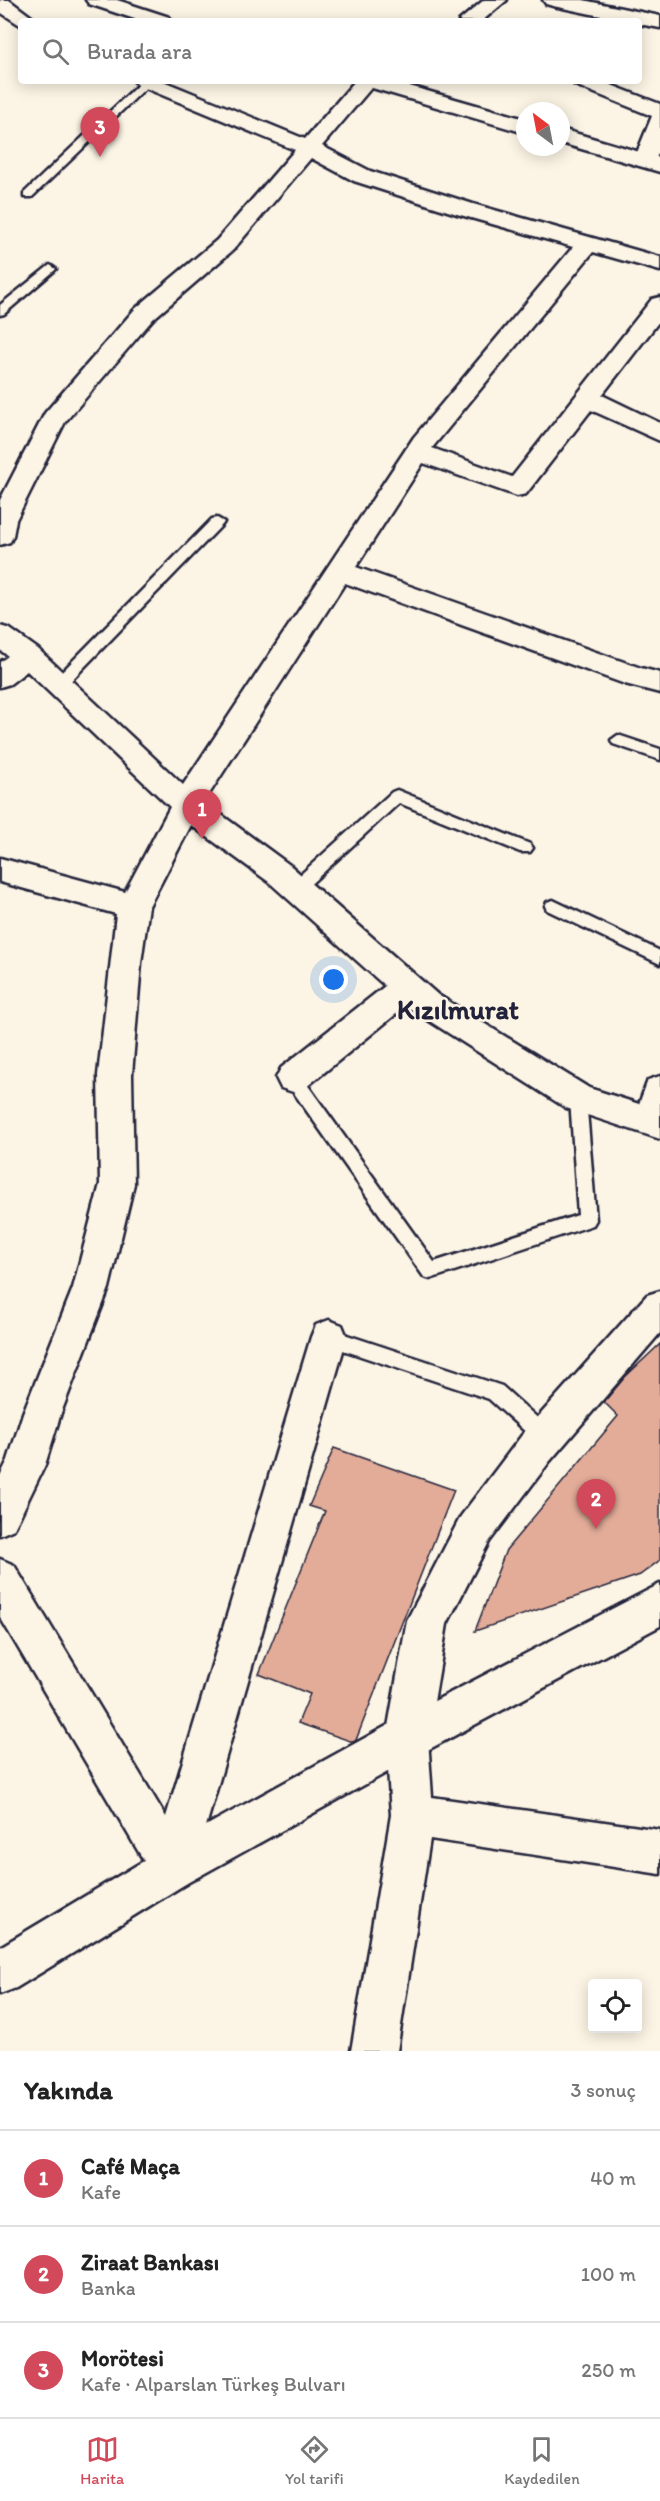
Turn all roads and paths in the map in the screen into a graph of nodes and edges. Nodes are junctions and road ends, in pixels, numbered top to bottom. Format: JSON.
{"nodes":[{"id":1,"x":96,"y":0,"type":"edge"},
{"id":2,"x":497,"y":0,"type":"edge"},
{"id":3,"x":553,"y":0,"type":"edge"},
{"id":4,"x":0,"y":3,"type":"edge"},
{"id":5,"x":22,"y":18,"type":"edge"},
{"id":6,"x":153,"y":18,"type":"edge"},
{"id":7,"x":473,"y":18,"type":"edge"},
{"id":8,"x":641,"y":18,"type":"edge"},
{"id":9,"x":642,"y":18,"type":"edge"},
{"id":10,"x":660,"y":22,"type":"edge"},
{"id":11,"x":143,"y":84,"type":"edge"},
{"id":12,"x":153,"y":84,"type":"edge"},
{"id":13,"x":375,"y":84,"type":"edge"},
{"id":14,"x":384,"y":84,"type":"edge"},
{"id":15,"x":590,"y":84,"type":"edge"},
{"id":16,"x":660,"y":112,"type":"edge"},
{"id":17,"x":660,"y":120,"type":"edge"},
{"id":18,"x":516,"y":123,"type":"edge"},
{"id":19,"x":570,"y":139,"type":"edge"},
{"id":20,"x":308,"y":148,"type":"junction"},
{"id":21,"x":652,"y":163,"type":"edge"},
{"id":22,"x":28,"y":195,"type":"dead end"},
{"id":23,"x":588,"y":243,"type":"junction"},
{"id":24,"x":660,"y":264,"type":"edge"},
{"id":25,"x":50,"y":269,"type":"dead end"},
{"id":26,"x":660,"y":304,"type":"edge"},
{"id":27,"x":0,"y":311,"type":"edge"},
{"id":28,"x":587,"y":398,"type":"junction"},
{"id":29,"x":660,"y":433,"type":"edge"},
{"id":30,"x":417,"y":452,"type":"junction"},
{"id":31,"x":217,"y":522,"type":"dead end"},
{"id":32,"x":0,"y":536,"type":"edge"},
{"id":33,"x":339,"y":571,"type":"junction"},
{"id":34,"x":0,"y":636,"type":"edge"},
{"id":35,"x":28,"y":656,"type":"junction"},
{"id":36,"x":0,"y":677,"type":"edge"},
{"id":37,"x":660,"y":683,"type":"edge"},
{"id":38,"x":58,"y":685,"type":"junction"},
{"id":39,"x":618,"y":740,"type":"dead end"},
{"id":40,"x":660,"y":754,"type":"edge"},
{"id":41,"x":186,"y":806,"type":"junction"},
{"id":42,"x":525,"y":848,"type":"dead end"},
{"id":43,"x":0,"y":870,"type":"edge"},
{"id":44,"x":296,"y":888,"type":"junction"},
{"id":45,"x":134,"y":906,"type":"junction"},
{"id":46,"x":554,"y":906,"type":"dead end"},
{"id":47,"x":660,"y":958,"type":"edge"},
{"id":48,"x":407,"y":987,"type":"junction"},
{"id":49,"x":293,"y":1078,"type":"joint"},
{"id":50,"x":660,"y":1090,"type":"edge"},
{"id":51,"x":578,"y":1098,"type":"junction"},
{"id":52,"x":655,"y":1123,"type":"edge"},
{"id":53,"x":660,"y":1307,"type":"edge"},
{"id":54,"x":329,"y":1337,"type":"joint"},
{"id":55,"x":545,"y":1437,"type":"junction"},
{"id":56,"x":0,"y":1516,"type":"edge"},
{"id":57,"x":0,"y":1579,"type":"edge"},
{"id":58,"x":660,"y":1604,"type":"edge"},
{"id":59,"x":407,"y":1738,"type":"junction"},
{"id":60,"x":412,"y":1815,"type":"junction"},
{"id":61,"x":660,"y":1852,"type":"edge"},
{"id":62,"x":172,"y":1868,"type":"junction"},
{"id":63,"x":0,"y":1972,"type":"edge"},
{"id":64,"x":375,"y":2051,"type":"edge"}],
"edges":[{"from":1,"to":6,"type":"street"},
{"from":2,"to":7,"type":"street"},
{"from":3,"to":8,"type":"street"},
{"from":4,"to":5,"type":"street"},
{"from":9,"to":10,"type":"street"},
{"from":11,"to":22,"type":"lane"},
{"from":12,"to":20,"type":"street"},
{"from":13,"to":20,"type":"street"},
{"from":14,"to":18,"type":"street"},
{"from":15,"to":16,"type":"street"},
{"from":17,"to":21,"type":"street"},
{"from":19,"to":21,"type":"street"},
{"from":20,"to":23,"type":"street"},
{"from":20,"to":32,"type":"street"},
{"from":23,"to":24,"type":"street"},
{"from":23,"to":30,"type":"street"},
{"from":25,"to":27,"type":"lane"},
{"from":26,"to":28,"type":"street"},
{"from":28,"to":29,"type":"street"},
{"from":28,"to":30,"type":"street"},
{"from":30,"to":33,"type":"street"},
{"from":31,"to":38,"type":"lane"},
{"from":33,"to":37,"type":"street"},
{"from":33,"to":41,"type":"street"},
{"from":34,"to":35,"type":"street"},
{"from":35,"to":36,"type":"street"},
{"from":35,"to":38,"type":"street"},
{"from":38,"to":41,"type":"street"},
{"from":39,"to":40,"type":"lane"},
{"from":41,"to":44,"type":"street"},
{"from":41,"to":45,"type":"street"},
{"from":42,"to":44,"type":"lane"},
{"from":43,"to":45,"type":"street"},
{"from":44,"to":48,"type":"street"},
{"from":45,"to":56,"type":"street"},
{"from":46,"to":47,"type":"lane"},
{"from":48,"to":49,"type":"street"},
{"from":48,"to":51,"type":"street"},
{"from":49,"to":51,"type":"lane"},
{"from":50,"to":52,"type":"street"},
{"from":51,"to":52,"type":"street"},
{"from":53,"to":55,"type":"street"},
{"from":54,"to":55,"type":"lane"},
{"from":54,"to":62,"type":"street"},
{"from":55,"to":59,"type":"street"},
{"from":57,"to":62,"type":"street"},
{"from":58,"to":59,"type":"street"},
{"from":59,"to":60,"type":"street"},
{"from":59,"to":62,"type":"street"},
{"from":60,"to":61,"type":"street"},
{"from":60,"to":64,"type":"street"},
{"from":62,"to":63,"type":"street"}]}
